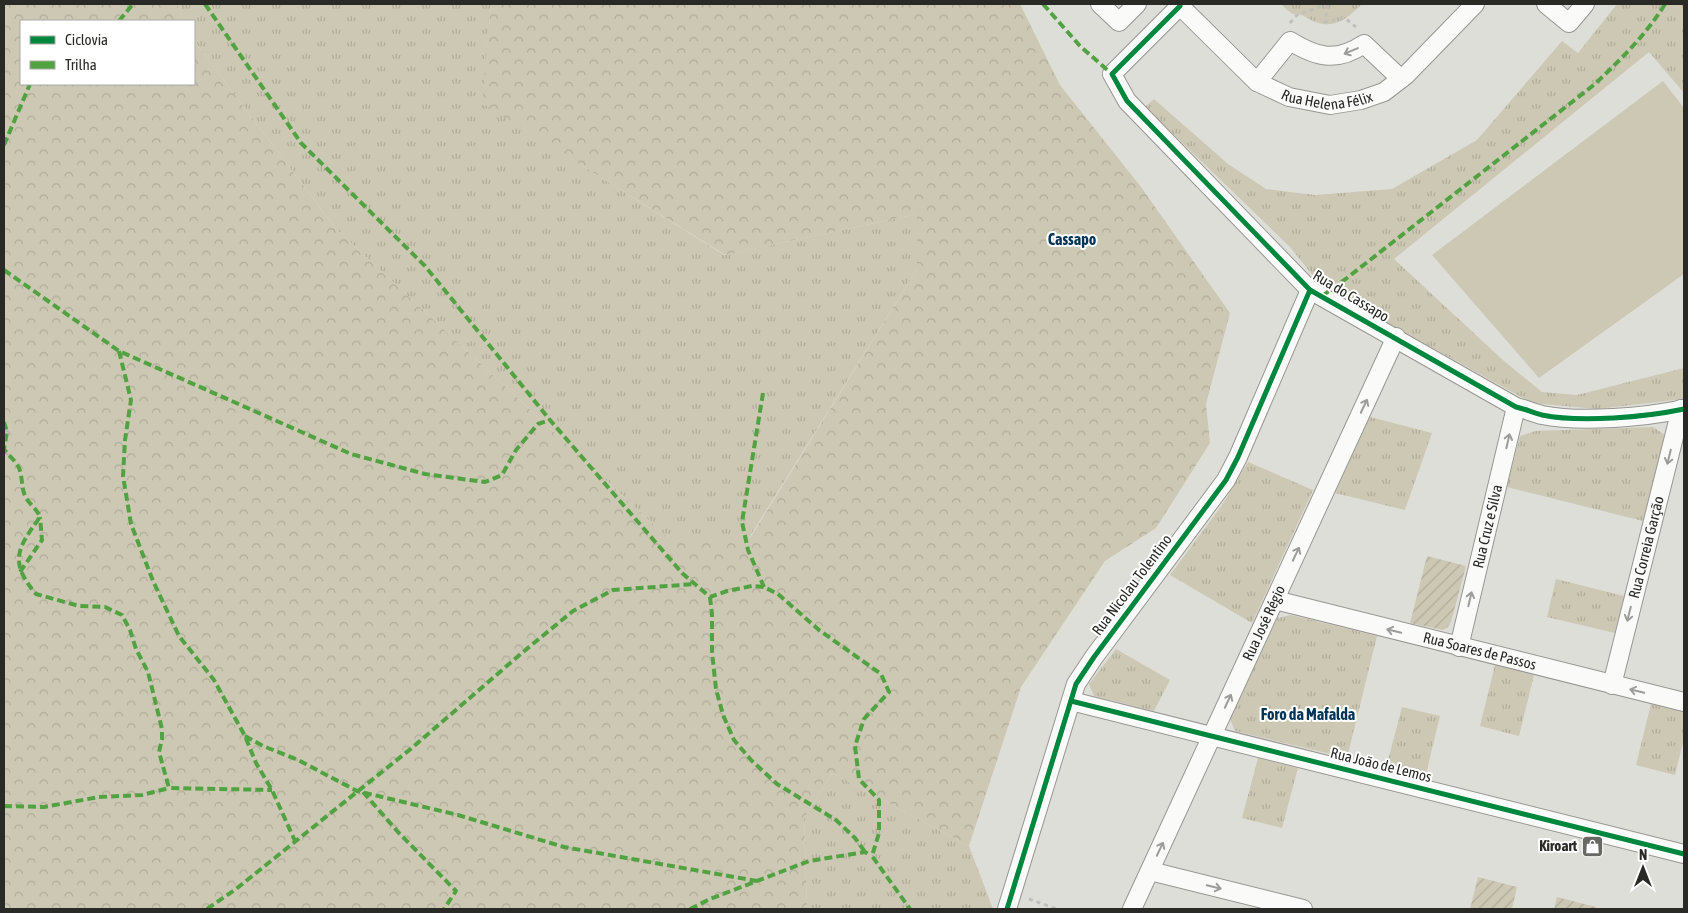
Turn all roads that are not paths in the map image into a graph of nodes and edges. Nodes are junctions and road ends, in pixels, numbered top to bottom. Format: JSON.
{"nodes":[{"id":1,"x":1100,"y":4,"type":"edge"},
{"id":2,"x":1137,"y":4,"type":"edge"},
{"id":3,"x":1475,"y":4,"type":"edge"},
{"id":4,"x":1546,"y":4,"type":"edge"},
{"id":5,"x":1585,"y":4,"type":"edge"},
{"id":6,"x":1179,"y":5,"type":"edge"},
{"id":7,"x":1401,"y":79,"type":"junction"},
{"id":8,"x":1257,"y":82,"type":"junction"},
{"id":9,"x":1310,"y":290,"type":"junction"},
{"id":10,"x":1396,"y":337,"type":"junction"},
{"id":11,"x":1516,"y":407,"type":"junction"},
{"id":12,"x":1682,"y":409,"type":"edge"},
{"id":13,"x":1275,"y":600,"type":"junction"},
{"id":14,"x":1459,"y":647,"type":"junction"},
{"id":15,"x":1612,"y":684,"type":"junction"},
{"id":16,"x":1071,"y":701,"type":"junction"},
{"id":17,"x":1684,"y":702,"type":"edge"},
{"id":18,"x":1212,"y":736,"type":"junction"},
{"id":19,"x":1684,"y":854,"type":"edge"},
{"id":20,"x":1150,"y":871,"type":"junction"},
{"id":21,"x":1008,"y":909,"type":"edge"},
{"id":22,"x":1132,"y":909,"type":"edge"},
{"id":23,"x":1303,"y":909,"type":"edge"}],
"edges":[{"from":1,"to":2,"type":"street"},
{"from":3,"to":7,"type":"street","name":"Rua Helena Félix"},
{"from":4,"to":5,"type":"street"},
{"from":6,"to":8,"type":"street","name":"Rua Helena Félix"},
{"from":6,"to":9,"type":"street","name":"Rua do Cassapo"},
{"from":7,"to":8,"type":"street","name":"Rua Helena Félix"},
{"from":7,"to":8,"type":"street","one_way":true},
{"from":9,"to":10,"type":"street","name":"Rua do Cassapo"},
{"from":9,"to":16,"type":"street","name":"Rua Nicolau Tolentino"},
{"from":10,"to":11,"type":"street","name":"Rua do Cassapo"},
{"from":13,"to":10,"type":"street","name":"Rua José Régio","one_way":true},
{"from":11,"to":12,"type":"street","name":"Rua do Cassapo"},
{"from":14,"to":11,"type":"street","name":"Rua Cruz e Silva","one_way":true},
{"from":12,"to":15,"type":"street","name":"Rua Correia Garção","one_way":true},
{"from":14,"to":13,"type":"street","name":"Rua Soares de Passos","one_way":true},
{"from":18,"to":13,"type":"street","name":"Rua José Régio","one_way":true},
{"from":14,"to":15,"type":"street","name":"Rua Soares de Passos"},
{"from":17,"to":15,"type":"street","name":"Rua Soares de Passos","one_way":true},
{"from":16,"to":18,"type":"street","name":"Rua João de Lemos"},
{"from":16,"to":21,"type":"street","name":"Rua Nicolau Tolentino"},
{"from":18,"to":19,"type":"street","name":"Rua João de Lemos"},
{"from":20,"to":18,"type":"street","name":"Rua José Régio","one_way":true},
{"from":20,"to":22,"type":"street","name":"Rua José Régio"},
{"from":20,"to":23,"type":"street","one_way":true}]}
